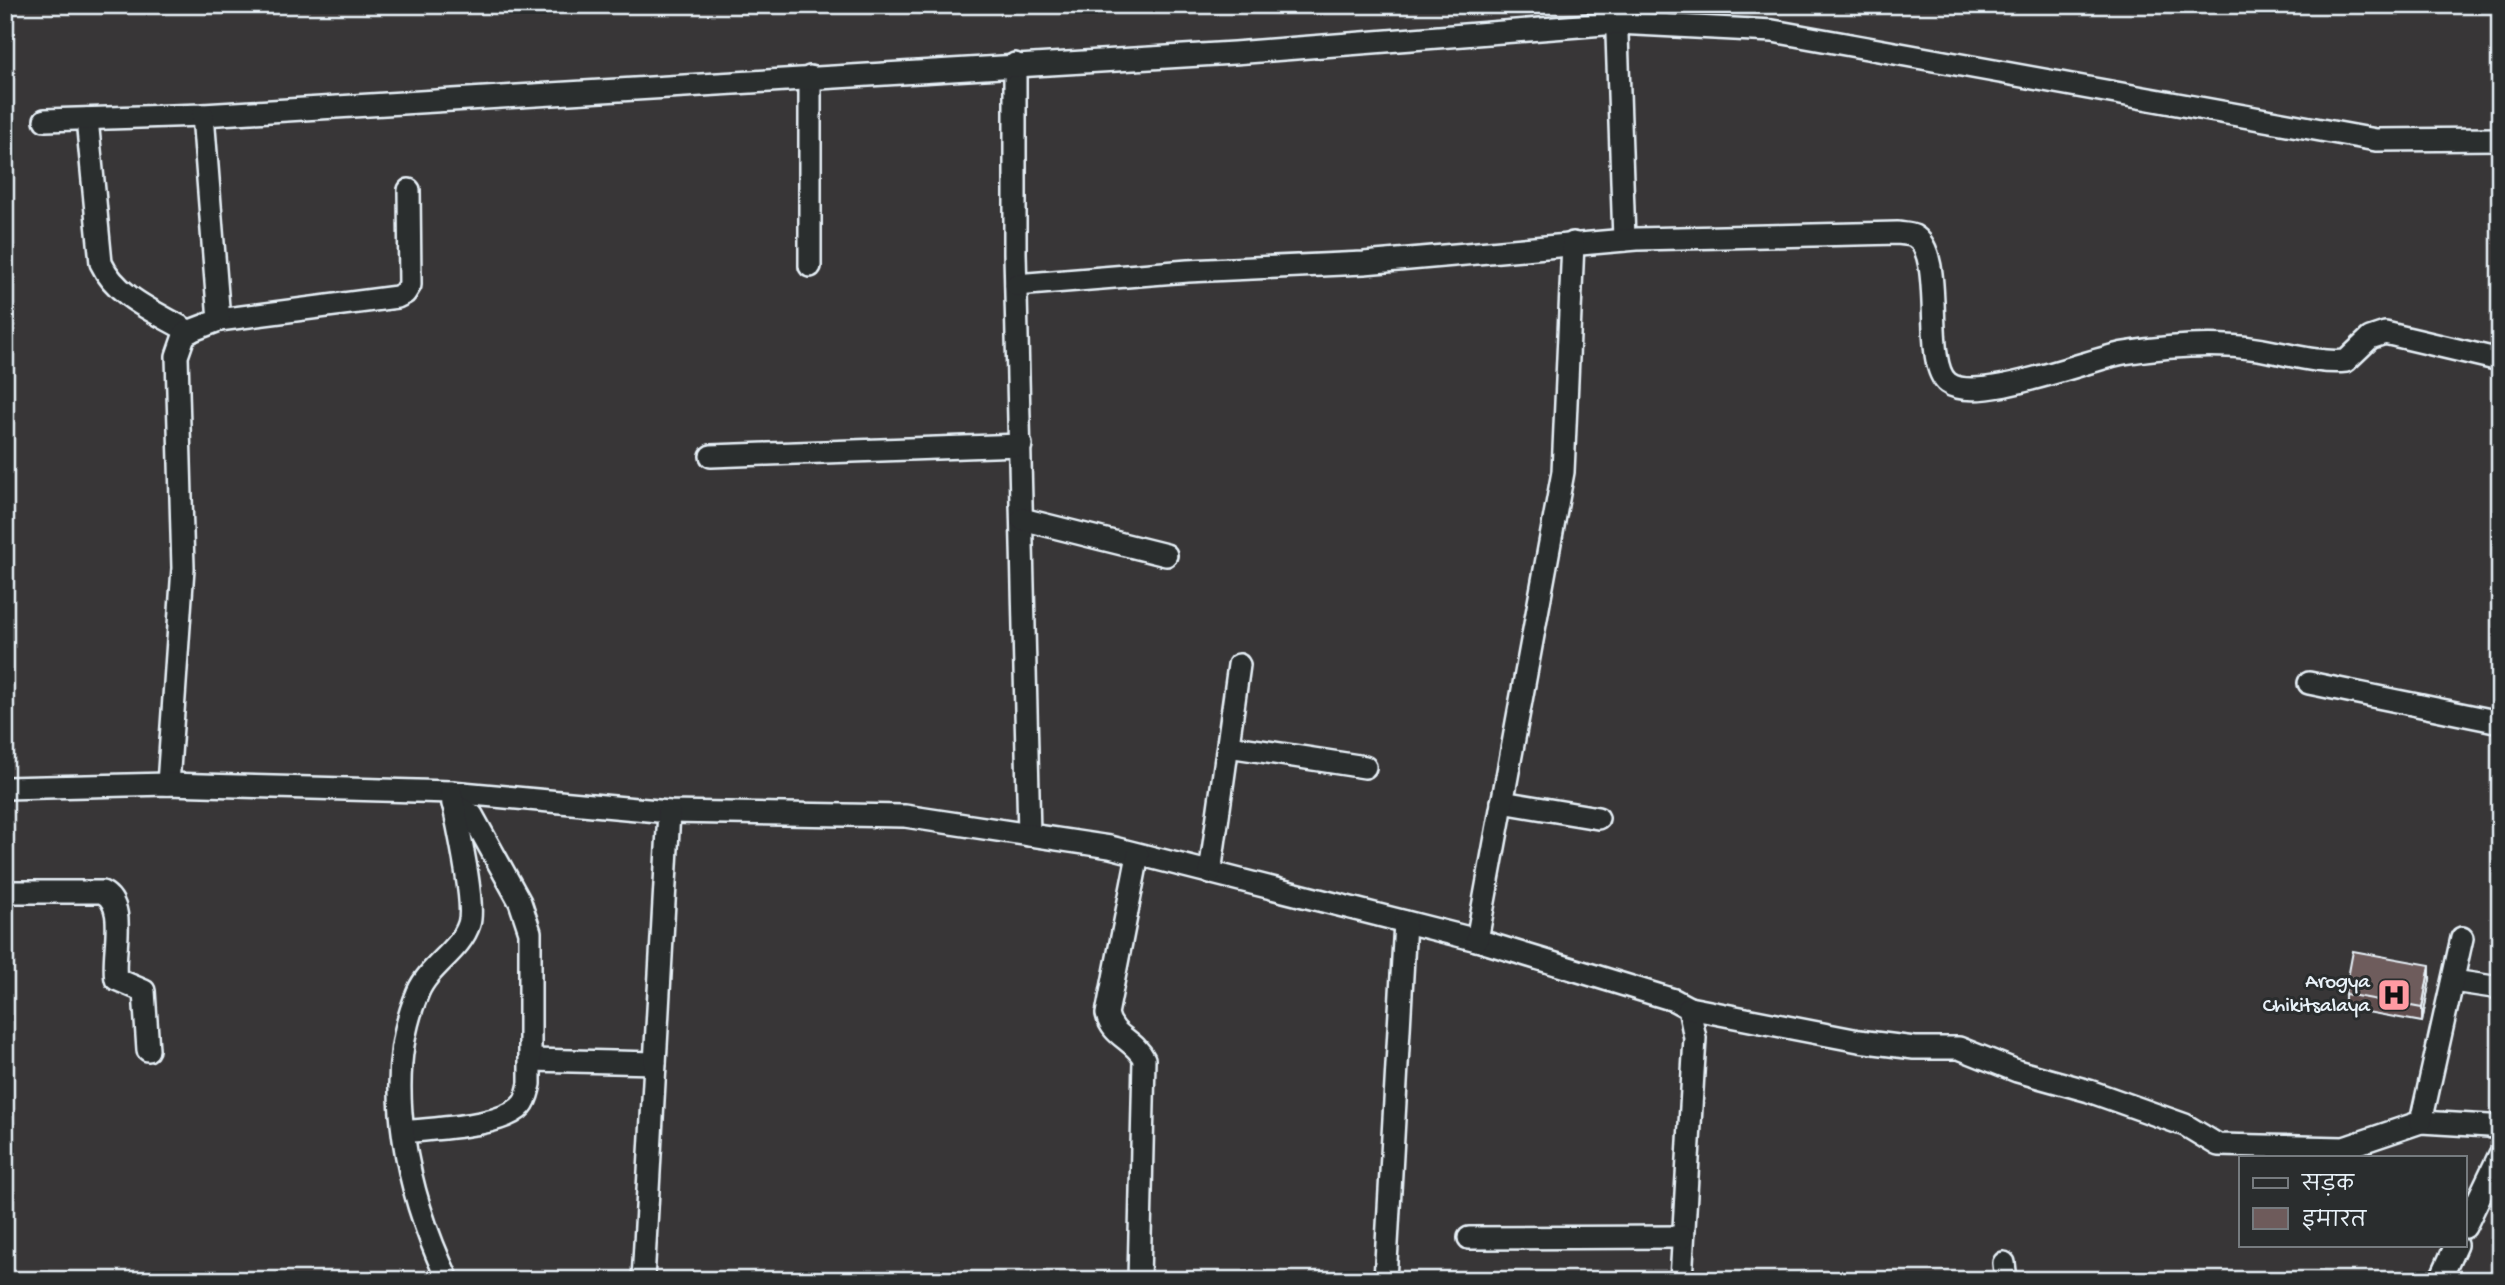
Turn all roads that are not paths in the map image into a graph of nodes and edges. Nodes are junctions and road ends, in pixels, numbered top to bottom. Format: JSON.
{"nodes":[{"id":1,"x":1617,"y":14,"type":"edge"},
{"id":2,"x":1015,"y":64,"type":"junction"},
{"id":3,"x":810,"y":77,"type":"junction"},
{"id":4,"x":203,"y":114,"type":"junction"},
{"id":5,"x":87,"y":119,"type":"junction"},
{"id":6,"x":45,"y":120,"type":"dead end"},
{"id":7,"x":2500,"y":139,"type":"edge"},
{"id":8,"x":409,"y":190,"type":"dead end"},
{"id":9,"x":1624,"y":240,"type":"junction"},
{"id":10,"x":1573,"y":243,"type":"junction"},
{"id":11,"x":810,"y":266,"type":"dead end"},
{"id":12,"x":1016,"y":285,"type":"junction"},
{"id":13,"x":219,"y":320,"type":"junction"},
{"id":14,"x":190,"y":332,"type":"junction"},
{"id":15,"x":2500,"y":360,"type":"edge"},
{"id":16,"x":1021,"y":445,"type":"junction"},
{"id":17,"x":711,"y":456,"type":"dead end"},
{"id":18,"x":1023,"y":519,"type":"junction"},
{"id":19,"x":1166,"y":555,"type":"dead end"},
{"id":20,"x":1239,"y":666,"type":"dead end"},
{"id":21,"x":2309,"y":683,"type":"dead end"},
{"id":22,"x":2500,"y":722,"type":"edge"},
{"id":23,"x":1228,"y":746,"type":"junction"},
{"id":24,"x":1365,"y":767,"type":"dead end"},
{"id":25,"x":168,"y":784,"type":"junction"},
{"id":26,"x":5,"y":788,"type":"edge"},
{"id":27,"x":452,"y":798,"type":"junction"},
{"id":28,"x":1502,"y":802,"type":"junction"},
{"id":29,"x":669,"y":812,"type":"junction"},
{"id":30,"x":1598,"y":818,"type":"dead end"},
{"id":31,"x":1029,"y":835,"type":"junction"},
{"id":32,"x":1138,"y":855,"type":"junction"},
{"id":33,"x":1210,"y":873,"type":"junction"},
{"id":34,"x":5,"y":892,"type":"edge"},
{"id":35,"x":1405,"y":922,"type":"junction"},
{"id":36,"x":2462,"y":938,"type":"dead end"},
{"id":37,"x":1477,"y":940,"type":"junction"},
{"id":38,"x":2453,"y":981,"type":"junction"},
{"id":39,"x":2500,"y":988,"type":"edge"},
{"id":40,"x":1689,"y":1008,"type":"junction"},
{"id":41,"x":148,"y":1050,"type":"dead end"},
{"id":42,"x":531,"y":1060,"type":"junction"},
{"id":43,"x":655,"y":1063,"type":"junction"},
{"id":44,"x":2421,"y":1122,"type":"junction"},
{"id":45,"x":2500,"y":1129,"type":"edge"},
{"id":46,"x":404,"y":1132,"type":"junction"},
{"id":47,"x":2500,"y":1154,"type":"edge"},
{"id":48,"x":2466,"y":1225,"type":"edge"},
{"id":49,"x":1683,"y":1237,"type":"junction"},
{"id":50,"x":1469,"y":1238,"type":"dead end"},
{"id":51,"x":2456,"y":1246,"type":"edge"},
{"id":52,"x":448,"y":1280,"type":"edge"},
{"id":53,"x":643,"y":1280,"type":"edge"},
{"id":54,"x":1139,"y":1280,"type":"edge"},
{"id":55,"x":1385,"y":1280,"type":"edge"},
{"id":56,"x":1681,"y":1280,"type":"edge"},
{"id":57,"x":2440,"y":1280,"type":"edge"}],
"edges":[{"from":1,"to":2,"type":"street"},
{"from":1,"to":7,"type":"street"},
{"from":1,"to":9,"type":"street"},
{"from":2,"to":3,"type":"street"},
{"from":2,"to":12,"type":"street"},
{"from":3,"to":4,"type":"street"},
{"from":3,"to":11,"type":"street"},
{"from":4,"to":5,"type":"street"},
{"from":4,"to":13,"type":"street"},
{"from":5,"to":6,"type":"street"},
{"from":5,"to":14,"type":"street"},
{"from":8,"to":13,"type":"street"},
{"from":9,"to":10,"type":"street"},
{"from":9,"to":15,"type":"street"},
{"from":10,"to":12,"type":"street"},
{"from":10,"to":28,"type":"street"},
{"from":12,"to":16,"type":"street"},
{"from":13,"to":14,"type":"street"},
{"from":14,"to":25,"type":"street"},
{"from":16,"to":17,"type":"street"},
{"from":16,"to":18,"type":"street"},
{"from":18,"to":19,"type":"street"},
{"from":18,"to":31,"type":"street"},
{"from":20,"to":23,"type":"street"},
{"from":21,"to":22,"type":"street"},
{"from":23,"to":24,"type":"street"},
{"from":23,"to":33,"type":"street"},
{"from":25,"to":26,"type":"street"},
{"from":25,"to":27,"type":"street"},
{"from":27,"to":29,"type":"street"},
{"from":27,"to":42,"type":"street"},
{"from":27,"to":46,"type":"street"},
{"from":28,"to":30,"type":"street"},
{"from":28,"to":37,"type":"street"},
{"from":29,"to":31,"type":"street"},
{"from":29,"to":43,"type":"street"},
{"from":31,"to":32,"type":"street"},
{"from":32,"to":33,"type":"street"},
{"from":32,"to":54,"type":"street"},
{"from":33,"to":35,"type":"street"},
{"from":34,"to":41,"type":"street"},
{"from":35,"to":37,"type":"street"},
{"from":35,"to":55,"type":"street"},
{"from":36,"to":38,"type":"street"},
{"from":37,"to":40,"type":"street"},
{"from":38,"to":39,"type":"street"},
{"from":38,"to":44,"type":"street"},
{"from":40,"to":44,"type":"street"},
{"from":40,"to":49,"type":"street"},
{"from":42,"to":43,"type":"street"},
{"from":42,"to":46,"type":"street"},
{"from":43,"to":53,"type":"street"},
{"from":44,"to":45,"type":"street"},
{"from":46,"to":52,"type":"street"},
{"from":47,"to":48,"type":"street"},
{"from":49,"to":50,"type":"street"},
{"from":49,"to":56,"type":"street"},
{"from":51,"to":57,"type":"street"}]}
